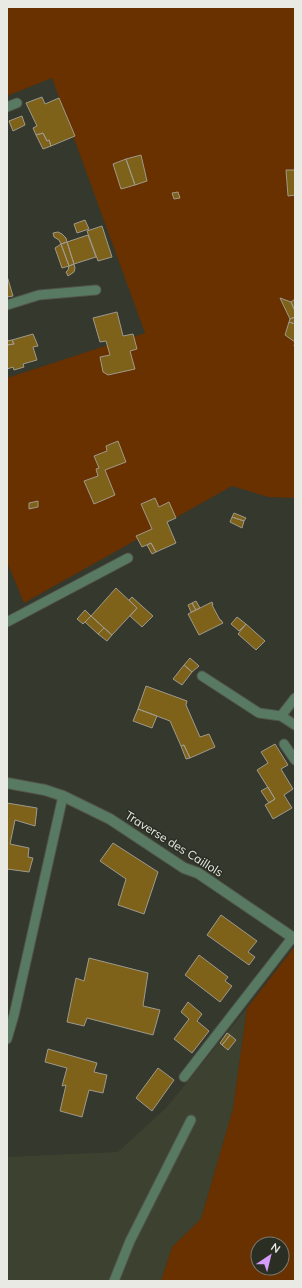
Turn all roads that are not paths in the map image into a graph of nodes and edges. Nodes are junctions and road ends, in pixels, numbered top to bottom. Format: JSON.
{"nodes":[{"id":1,"x":17,"y":103,"type":"dead end"},
{"id":2,"x":7,"y":107,"type":"edge"},
{"id":3,"x":96,"y":290,"type":"dead end"},
{"id":4,"x":7,"y":305,"type":"edge"},
{"id":5,"x":128,"y":558,"type":"dead end"},
{"id":6,"x":7,"y":622,"type":"edge"},
{"id":7,"x":202,"y":676,"type":"dead end"},
{"id":8,"x":295,"y":698,"type":"edge"},
{"id":9,"x":281,"y":716,"type":"junction"},
{"id":10,"x":295,"y":725,"type":"edge"},
{"id":11,"x":284,"y":744,"type":"dead end"},
{"id":12,"x":295,"y":760,"type":"edge"},
{"id":13,"x":7,"y":783,"type":"edge"},
{"id":14,"x":63,"y":796,"type":"junction"},
{"id":15,"x":294,"y":939,"type":"edge"},
{"id":16,"x":10,"y":1016,"type":"edge"},
{"id":17,"x":7,"y":1040,"type":"edge"},
{"id":18,"x":184,"y":1077,"type":"dead end"},
{"id":19,"x":191,"y":1120,"type":"dead end"},
{"id":20,"x":114,"y":1281,"type":"edge"}],
"edges":[{"from":1,"to":2,"type":"lane"},
{"from":3,"to":4,"type":"lane"},
{"from":5,"to":6,"type":"lane"},
{"from":7,"to":9,"type":"lane"},
{"from":8,"to":9,"type":"lane"},
{"from":9,"to":10,"type":"lane"},
{"from":11,"to":12,"type":"lane"},
{"from":13,"to":14,"type":"street","name":"Traverse des Caillols"},
{"from":14,"to":15,"type":"street","name":"Traverse des Caillols"},
{"from":14,"to":16,"type":"lane"},
{"from":15,"to":18,"type":"lane"},
{"from":16,"to":17,"type":"lane"},
{"from":19,"to":20,"type":"lane"}]}
